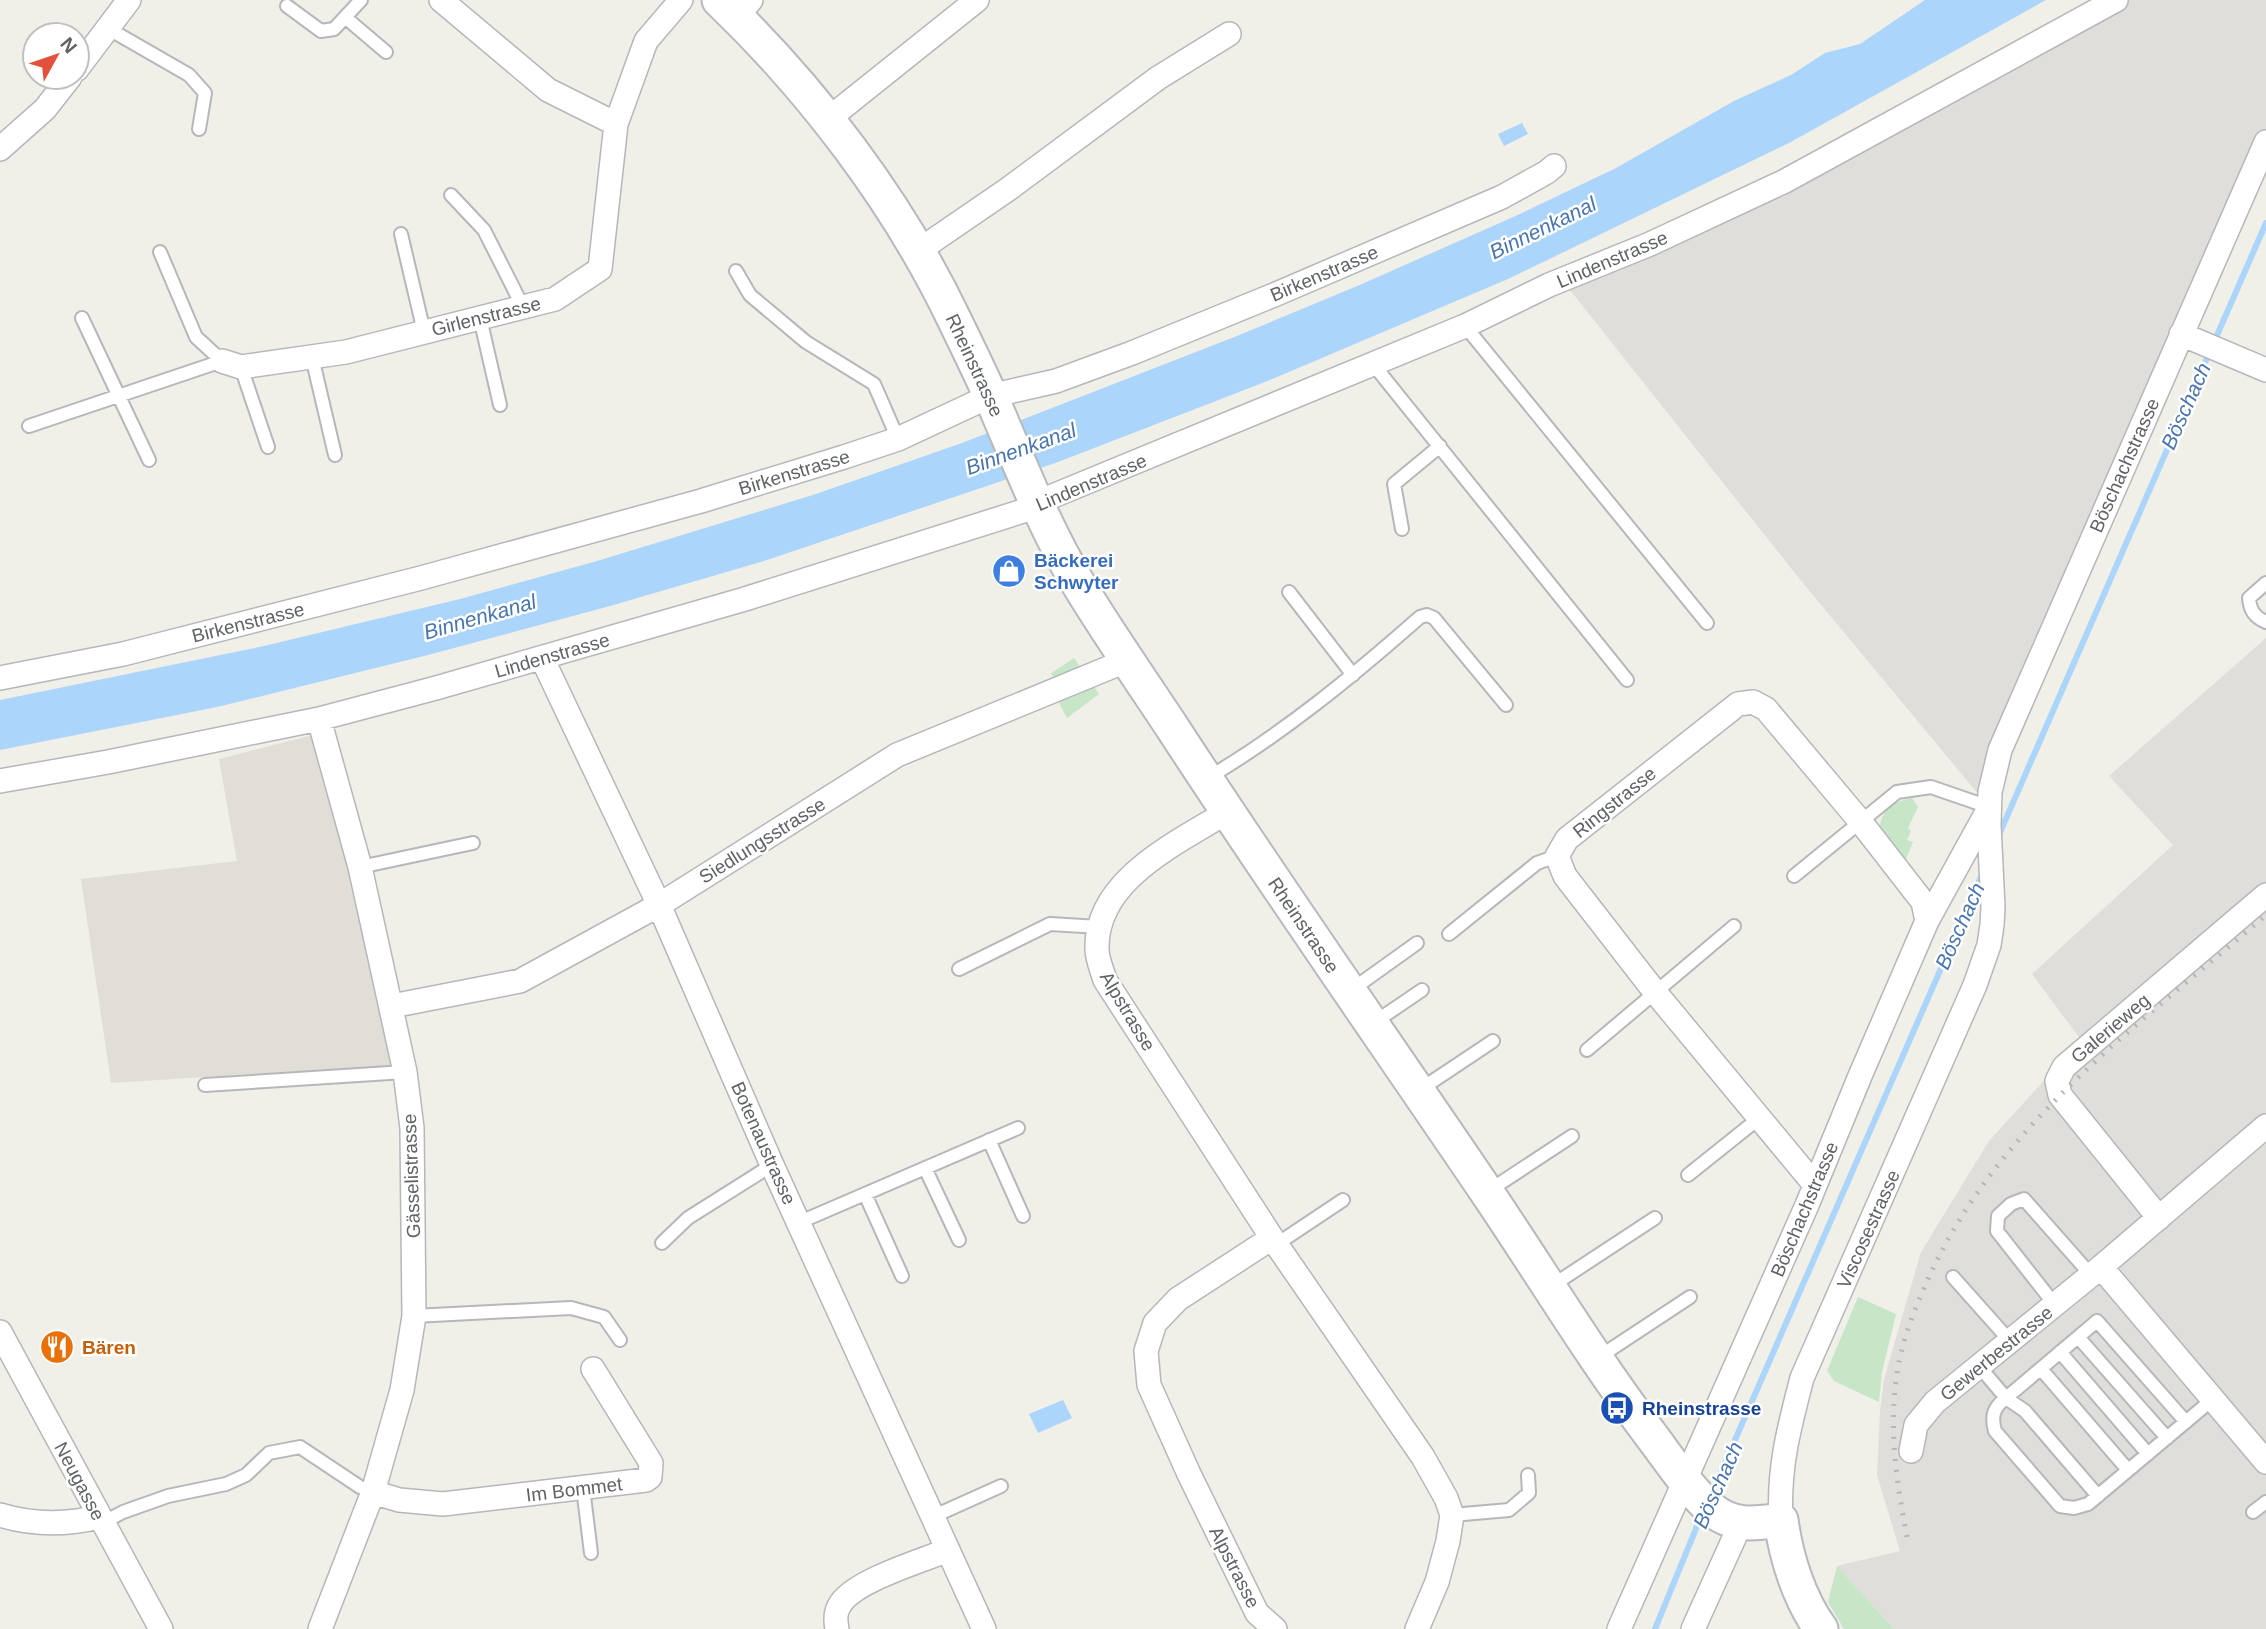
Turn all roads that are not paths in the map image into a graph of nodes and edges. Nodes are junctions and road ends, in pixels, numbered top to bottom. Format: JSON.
{"nodes":[{"id":1,"x":129,"y":0,"type":"edge"},
{"id":2,"x":361,"y":0,"type":"edge"},
{"id":3,"x":441,"y":0,"type":"edge"},
{"id":4,"x":681,"y":0,"type":"edge"},
{"id":5,"x":977,"y":0,"type":"edge"},
{"id":6,"x":2116,"y":0,"type":"edge"},
{"id":7,"x":287,"y":6,"type":"dead end"},
{"id":8,"x":735,"y":6,"type":"edge"},
{"id":9,"x":346,"y":18,"type":"junction"},
{"id":10,"x":109,"y":29,"type":"junction"},
{"id":11,"x":1228,"y":34,"type":"dead end"},
{"id":12,"x":91,"y":52,"type":"edge"},
{"id":13,"x":386,"y":52,"type":"dead end"},
{"id":14,"x":60,"y":91,"type":"edge"},
{"id":15,"x":827,"y":120,"type":"junction"},
{"id":16,"x":616,"y":124,"type":"junction"},
{"id":17,"x":199,"y":129,"type":"dead end"},
{"id":18,"x":2266,"y":142,"type":"edge"},
{"id":19,"x":0,"y":149,"type":"edge"},
{"id":20,"x":1554,"y":166,"type":"dead end"},
{"id":21,"x":451,"y":195,"type":"dead end"},
{"id":22,"x":401,"y":234,"type":"dead end"},
{"id":23,"x":918,"y":251,"type":"junction"},
{"id":24,"x":160,"y":252,"type":"dead end"},
{"id":25,"x":736,"y":271,"type":"dead end"},
{"id":26,"x":523,"y":307,"type":"junction"},
{"id":27,"x":82,"y":318,"type":"dead end"},
{"id":28,"x":480,"y":318,"type":"junction"},
{"id":29,"x":1465,"y":326,"type":"junction"},
{"id":30,"x":424,"y":332,"type":"junction"},
{"id":31,"x":2182,"y":334,"type":"junction"},
{"id":32,"x":312,"y":357,"type":"junction"},
{"id":33,"x":231,"y":364,"type":"junction"},
{"id":34,"x":1373,"y":364,"type":"junction"},
{"id":35,"x":2266,"y":370,"type":"edge"},
{"id":36,"x":119,"y":396,"type":"junction"},
{"id":37,"x":993,"y":403,"type":"junction"},
{"id":38,"x":500,"y":405,"type":"dead end"},
{"id":39,"x":29,"y":426,"type":"dead end"},
{"id":40,"x":898,"y":439,"type":"junction"},
{"id":41,"x":1440,"y":446,"type":"junction"},
{"id":42,"x":268,"y":447,"type":"dead end"},
{"id":43,"x":335,"y":455,"type":"dead end"},
{"id":44,"x":149,"y":460,"type":"dead end"},
{"id":45,"x":1034,"y":498,"type":"junction"},
{"id":46,"x":1402,"y":529,"type":"dead end"},
{"id":47,"x":2266,"y":583,"type":"edge"},
{"id":48,"x":1289,"y":592,"type":"dead end"},
{"id":49,"x":2266,"y":622,"type":"edge"},
{"id":50,"x":1707,"y":623,"type":"dead end"},
{"id":51,"x":542,"y":658,"type":"junction"},
{"id":52,"x":1128,"y":660,"type":"junction"},
{"id":53,"x":1353,"y":675,"type":"junction"},
{"id":54,"x":0,"y":678,"type":"edge"},
{"id":55,"x":1627,"y":680,"type":"dead end"},
{"id":56,"x":1506,"y":705,"type":"dead end"},
{"id":57,"x":319,"y":719,"type":"junction"},
{"id":58,"x":1206,"y":779,"type":"junction"},
{"id":59,"x":0,"y":780,"type":"edge"},
{"id":60,"x":1989,"y":808,"type":"junction"},
{"id":61,"x":1227,"y":812,"type":"junction"},
{"id":62,"x":1860,"y":821,"type":"junction"},
{"id":63,"x":473,"y":843,"type":"dead end"},
{"id":64,"x":1557,"y":856,"type":"junction"},
{"id":65,"x":360,"y":867,"type":"junction"},
{"id":66,"x":1794,"y":876,"type":"dead end"},
{"id":67,"x":2266,"y":895,"type":"edge"},
{"id":68,"x":659,"y":905,"type":"junction"},
{"id":69,"x":1927,"y":921,"type":"junction"},
{"id":70,"x":1734,"y":926,"type":"dead end"},
{"id":71,"x":1098,"y":927,"type":"junction"},
{"id":72,"x":1449,"y":934,"type":"dead end"},
{"id":73,"x":1418,"y":943,"type":"dead end"},
{"id":74,"x":1989,"y":945,"type":"joint"},
{"id":75,"x":959,"y":969,"type":"dead end"},
{"id":76,"x":1422,"y":990,"type":"dead end"},
{"id":77,"x":1350,"y":992,"type":"junction"},
{"id":78,"x":1655,"y":992,"type":"junction"},
{"id":79,"x":392,"y":1006,"type":"junction"},
{"id":80,"x":1371,"y":1024,"type":"junction"},
{"id":81,"x":1493,"y":1041,"type":"dead end"},
{"id":82,"x":1587,"y":1050,"type":"dead end"},
{"id":83,"x":405,"y":1072,"type":"junction"},
{"id":84,"x":205,"y":1085,"type":"dead end"},
{"id":85,"x":1418,"y":1092,"type":"junction"},
{"id":86,"x":1758,"y":1119,"type":"junction"},
{"id":87,"x":2266,"y":1126,"type":"edge"},
{"id":88,"x":1018,"y":1128,"type":"dead end"},
{"id":89,"x":1572,"y":1136,"type":"dead end"},
{"id":90,"x":989,"y":1140,"type":"junction"},
{"id":91,"x":772,"y":1165,"type":"junction"},
{"id":92,"x":925,"y":1168,"type":"junction"},
{"id":93,"x":1688,"y":1175,"type":"dead end"},
{"id":94,"x":1815,"y":1185,"type":"junction"},
{"id":95,"x":1486,"y":1192,"type":"junction"},
{"id":96,"x":864,"y":1194,"type":"junction"},
{"id":97,"x":1343,"y":1200,"type":"dead end"},
{"id":98,"x":1023,"y":1216,"type":"dead end"},
{"id":99,"x":1655,"y":1218,"type":"dead end"},
{"id":100,"x":2159,"y":1218,"type":"junction"},
{"id":101,"x":800,"y":1222,"type":"junction"},
{"id":102,"x":958,"y":1240,"type":"dead end"},
{"id":103,"x":1275,"y":1241,"type":"junction"},
{"id":104,"x":662,"y":1243,"type":"dead end"},
{"id":105,"x":2096,"y":1271,"type":"junction"},
{"id":106,"x":902,"y":1276,"type":"dead end"},
{"id":107,"x":1953,"y":1277,"type":"dead end"},
{"id":108,"x":1550,"y":1287,"type":"junction"},
{"id":109,"x":1690,"y":1297,"type":"dead end"},
{"id":110,"x":2055,"y":1305,"type":"junction"},
{"id":111,"x":414,"y":1316,"type":"junction"},
{"id":112,"x":0,"y":1332,"type":"edge"},
{"id":113,"x":2078,"y":1337,"type":"junction"},
{"id":114,"x":621,"y":1340,"type":"dead end"},
{"id":115,"x":2010,"y":1341,"type":"junction"},
{"id":116,"x":2060,"y":1352,"type":"junction"},
{"id":117,"x":1596,"y":1359,"type":"junction"},
{"id":118,"x":1979,"y":1366,"type":"junction"},
{"id":119,"x":593,"y":1369,"type":"dead end"},
{"id":120,"x":2040,"y":1369,"type":"junction"},
{"id":121,"x":2006,"y":1398,"type":"junction"},
{"id":122,"x":2213,"y":1399,"type":"junction"},
{"id":123,"x":2186,"y":1422,"type":"junction"},
{"id":124,"x":2166,"y":1438,"type":"junction"},
{"id":125,"x":1911,"y":1451,"type":"dead end"},
{"id":126,"x":2148,"y":1454,"type":"junction"},
{"id":127,"x":2266,"y":1462,"type":"edge"},
{"id":128,"x":2128,"y":1470,"type":"junction"},
{"id":129,"x":1528,"y":1475,"type":"dead end"},
{"id":130,"x":1689,"y":1484,"type":"junction"},
{"id":131,"x":1001,"y":1486,"type":"dead end"},
{"id":132,"x":583,"y":1488,"type":"junction"},
{"id":133,"x":373,"y":1492,"type":"junction"},
{"id":134,"x":2098,"y":1496,"type":"junction"},
{"id":135,"x":2266,"y":1502,"type":"edge"},
{"id":136,"x":2253,"y":1512,"type":"dead end"},
{"id":137,"x":0,"y":1515,"type":"edge"},
{"id":138,"x":1451,"y":1515,"type":"junction"},
{"id":139,"x":932,"y":1517,"type":"junction"},
{"id":140,"x":101,"y":1520,"type":"junction"},
{"id":141,"x":1781,"y":1520,"type":"junction"},
{"id":142,"x":1734,"y":1522,"type":"junction"},
{"id":143,"x":948,"y":1550,"type":"junction"},
{"id":144,"x":592,"y":1553,"type":"dead end"},
{"id":145,"x":161,"y":1629,"type":"edge"},
{"id":146,"x":320,"y":1629,"type":"edge"},
{"id":147,"x":837,"y":1629,"type":"edge"},
{"id":148,"x":984,"y":1629,"type":"edge"},
{"id":149,"x":1275,"y":1629,"type":"edge"},
{"id":150,"x":1417,"y":1629,"type":"edge"},
{"id":151,"x":1619,"y":1629,"type":"edge"},
{"id":152,"x":1693,"y":1629,"type":"edge"},
{"id":153,"x":1821,"y":1629,"type":"edge"}],
"edges":[{"from":1,"to":10,"type":"street"},
{"from":2,"to":9,"type":"lane"},
{"from":3,"to":16,"type":"street"},
{"from":4,"to":16,"type":"street","name":"Girlenstrasse"},
{"from":5,"to":15,"type":"street"},
{"from":6,"to":29,"type":"street","name":"Lindenstrasse"},
{"from":7,"to":9,"type":"lane"},
{"from":8,"to":15,"type":"street","name":"Rheinstrasse"},
{"from":9,"to":13,"type":"lane"},
{"from":10,"to":12,"type":"street"},
{"from":10,"to":17,"type":"lane"},
{"from":11,"to":23,"type":"street"},
{"from":14,"to":19,"type":"street"},
{"from":15,"to":23,"type":"street","name":"Rheinstrasse"},
{"from":16,"to":26,"type":"street","name":"Girlenstrasse"},
{"from":18,"to":31,"type":"street","name":"Böschachstrasse"},
{"from":20,"to":37,"type":"street","name":"Birkenstrasse"},
{"from":21,"to":26,"type":"lane"},
{"from":22,"to":30,"type":"lane"},
{"from":23,"to":37,"type":"street","name":"Rheinstrasse"},
{"from":24,"to":33,"type":"lane"},
{"from":25,"to":40,"type":"lane"},
{"from":26,"to":28,"type":"street","name":"Girlenstrasse"},
{"from":27,"to":36,"type":"lane"},
{"from":28,"to":30,"type":"street","name":"Girlenstrasse"},
{"from":28,"to":38,"type":"lane"},
{"from":29,"to":34,"type":"street","name":"Lindenstrasse"},
{"from":29,"to":50,"type":"lane"},
{"from":30,"to":32,"type":"street","name":"Girlenstrasse"},
{"from":31,"to":35,"type":"street"},
{"from":31,"to":60,"type":"street","name":"Böschachstrasse"},
{"from":32,"to":33,"type":"street","name":"Girlenstrasse"},
{"from":32,"to":43,"type":"lane"},
{"from":33,"to":36,"type":"lane"},
{"from":33,"to":42,"type":"lane"},
{"from":34,"to":41,"type":"lane"},
{"from":34,"to":45,"type":"street","name":"Lindenstrasse"},
{"from":36,"to":39,"type":"lane"},
{"from":36,"to":44,"type":"lane"},
{"from":37,"to":40,"type":"street","name":"Birkenstrasse"},
{"from":37,"to":45,"type":"street","name":"Rheinstrasse"},
{"from":40,"to":54,"type":"street","name":"Birkenstrasse"},
{"from":41,"to":46,"type":"lane"},
{"from":41,"to":55,"type":"lane"},
{"from":45,"to":51,"type":"street","name":"Lindenstrasse"},
{"from":45,"to":52,"type":"street","name":"Rheinstrasse"},
{"from":47,"to":49,"type":"lane"},
{"from":48,"to":53,"type":"lane"},
{"from":51,"to":57,"type":"street","name":"Lindenstrasse"},
{"from":51,"to":68,"type":"street","name":"Botenaustrasse"},
{"from":52,"to":58,"type":"street","name":"Rheinstrasse"},
{"from":52,"to":68,"type":"street","name":"Siedlungsstrasse"},
{"from":53,"to":56,"type":"lane"},
{"from":53,"to":58,"type":"lane"},
{"from":57,"to":59,"type":"street","name":"Lindenstrasse"},
{"from":57,"to":65,"type":"street","name":"Gässelistrasse"},
{"from":58,"to":61,"type":"street","name":"Rheinstrasse"},
{"from":60,"to":62,"type":"lane"},
{"from":60,"to":69,"type":"street","name":"Böschachstrasse"},
{"from":60,"to":74,"type":"street","name":"Böschachstrasse"},
{"from":61,"to":71,"type":"street","name":"Alpstrasse"},
{"from":61,"to":77,"type":"street","name":"Rheinstrasse"},
{"from":62,"to":64,"type":"street","name":"Ringstrasse"},
{"from":62,"to":66,"type":"lane"},
{"from":62,"to":69,"type":"street","name":"Ringstrasse"},
{"from":63,"to":65,"type":"lane"},
{"from":64,"to":72,"type":"lane"},
{"from":64,"to":78,"type":"street","name":"Ringstrasse"},
{"from":65,"to":79,"type":"street","name":"Gässelistrasse"},
{"from":67,"to":100,"type":"street","name":"Galerieweg"},
{"from":68,"to":79,"type":"street","name":"Siedlungsstrasse"},
{"from":68,"to":91,"type":"street","name":"Botenaustrasse"},
{"from":69,"to":94,"type":"street","name":"Böschachstrasse"},
{"from":70,"to":78,"type":"lane"},
{"from":71,"to":75,"type":"lane"},
{"from":71,"to":103,"type":"street","name":"Alpstrasse"},
{"from":73,"to":77,"type":"lane"},
{"from":74,"to":141,"type":"street","name":"Viscosestrasse"},
{"from":76,"to":80,"type":"lane"},
{"from":77,"to":80,"type":"street","name":"Rheinstrasse"},
{"from":78,"to":82,"type":"lane"},
{"from":78,"to":86,"type":"street","name":"Ringstrasse"},
{"from":79,"to":83,"type":"street","name":"Gässelistrasse"},
{"from":80,"to":85,"type":"street","name":"Rheinstrasse"},
{"from":81,"to":85,"type":"lane"},
{"from":83,"to":84,"type":"lane"},
{"from":83,"to":111,"type":"street","name":"Gässelistrasse"},
{"from":85,"to":95,"type":"street","name":"Rheinstrasse"},
{"from":86,"to":93,"type":"lane"},
{"from":86,"to":94,"type":"street","name":"Ringstrasse"},
{"from":87,"to":100,"type":"street","name":"Gewerbestrasse"},
{"from":88,"to":90,"type":"lane"},
{"from":89,"to":95,"type":"lane"},
{"from":90,"to":92,"type":"lane"},
{"from":90,"to":98,"type":"lane"},
{"from":91,"to":101,"type":"street","name":"Botenaustrasse"},
{"from":91,"to":104,"type":"lane"},
{"from":92,"to":96,"type":"lane"},
{"from":92,"to":102,"type":"lane"},
{"from":94,"to":130,"type":"street","name":"Böschachstrasse"},
{"from":95,"to":108,"type":"street","name":"Rheinstrasse"},
{"from":96,"to":101,"type":"lane"},
{"from":96,"to":106,"type":"lane"},
{"from":97,"to":103,"type":"lane"},
{"from":99,"to":108,"type":"lane"},
{"from":100,"to":105,"type":"street","name":"Gewerbestrasse"},
{"from":101,"to":139,"type":"street","name":"Botenaustrasse"},
{"from":103,"to":138,"type":"street","name":"Alpstrasse"},
{"from":103,"to":149,"type":"street","name":"Alpstrasse"},
{"from":105,"to":110,"type":"street","name":"Gewerbestrasse"},
{"from":105,"to":110,"type":"lane"},
{"from":105,"to":122,"type":"street"},
{"from":107,"to":115,"type":"lane"},
{"from":108,"to":117,"type":"street","name":"Rheinstrasse"},
{"from":109,"to":117,"type":"lane"},
{"from":110,"to":115,"type":"street","name":"Gewerbestrasse"},
{"from":111,"to":114,"type":"lane"},
{"from":111,"to":133,"type":"street","name":"Gässelistrasse"},
{"from":112,"to":140,"type":"street","name":"Neugasse"},
{"from":113,"to":116,"type":"lane"},
{"from":113,"to":123,"type":"lane"},
{"from":113,"to":124,"type":"lane"},
{"from":115,"to":118,"type":"street","name":"Gewerbestrasse"},
{"from":116,"to":120,"type":"lane"},
{"from":116,"to":126,"type":"lane"},
{"from":117,"to":130,"type":"street","name":"Rheinstrasse"},
{"from":118,"to":121,"type":"lane"},
{"from":118,"to":125,"type":"street","name":"Gewerbestrasse"},
{"from":119,"to":132,"type":"street","name":"Im Bommet"},
{"from":120,"to":121,"type":"lane"},
{"from":120,"to":128,"type":"lane"},
{"from":121,"to":134,"type":"lane"},
{"from":121,"to":134,"type":"lane"},
{"from":122,"to":123,"type":"lane"},
{"from":122,"to":127,"type":"street"},
{"from":123,"to":124,"type":"lane"},
{"from":124,"to":126,"type":"lane"},
{"from":126,"to":128,"type":"lane"},
{"from":128,"to":134,"type":"lane"},
{"from":129,"to":138,"type":"lane"},
{"from":130,"to":142,"type":"street","name":"Rheinstrasse"},
{"from":130,"to":151,"type":"street","name":"Böschachstrasse"},
{"from":131,"to":139,"type":"lane"},
{"from":132,"to":133,"type":"street","name":"Im Bommet"},
{"from":132,"to":144,"type":"lane"},
{"from":133,"to":140,"type":"lane"},
{"from":133,"to":146,"type":"street","name":"Gässelistrasse"},
{"from":135,"to":136,"type":"lane"},
{"from":137,"to":140,"type":"street"},
{"from":138,"to":150,"type":"street"},
{"from":139,"to":143,"type":"street","name":"Botenaustrasse"},
{"from":140,"to":145,"type":"street","name":"Neugasse"},
{"from":141,"to":142,"type":"street"},
{"from":141,"to":153,"type":"street"},
{"from":142,"to":152,"type":"street"},
{"from":143,"to":147,"type":"street"},
{"from":143,"to":148,"type":"street","name":"Botenaustrasse"}]}
